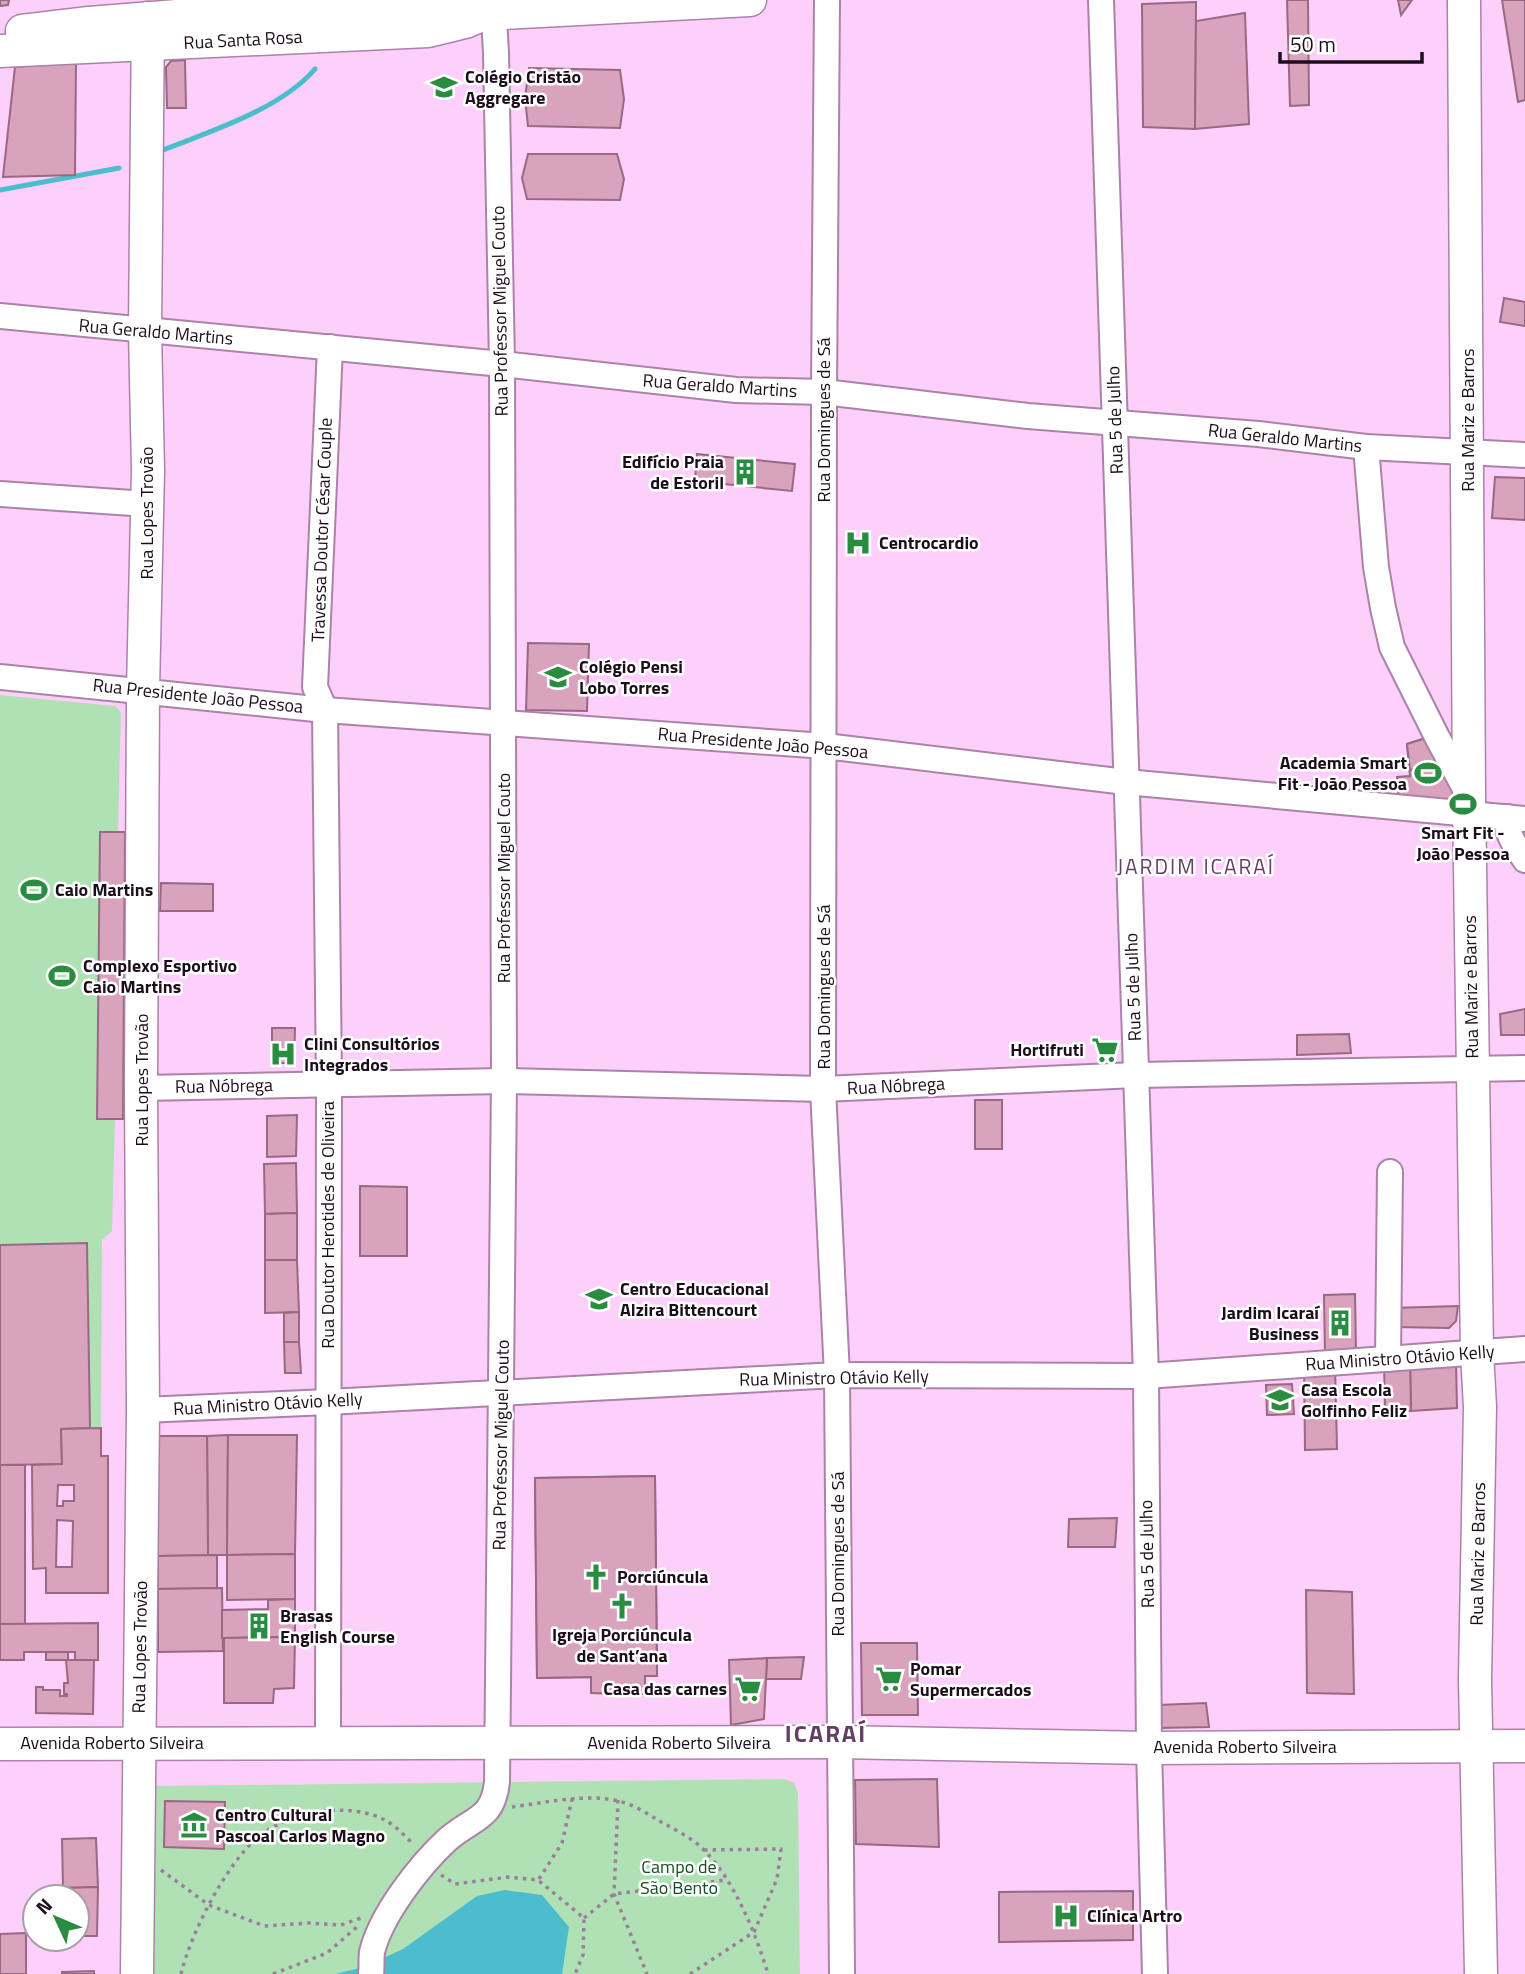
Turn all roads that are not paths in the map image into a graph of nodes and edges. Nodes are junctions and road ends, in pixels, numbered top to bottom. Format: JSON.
{"nodes":[{"id":1,"x":750,"y":0,"type":"edge"},
{"id":2,"x":827,"y":0,"type":"edge"},
{"id":3,"x":1101,"y":0,"type":"edge"},
{"id":4,"x":1464,"y":0,"type":"edge"},
{"id":5,"x":624,"y":3,"type":"edge"},
{"id":6,"x":216,"y":6,"type":"edge"},
{"id":7,"x":490,"y":9,"type":"edge"},
{"id":8,"x":0,"y":32,"type":"edge"},
{"id":9,"x":148,"y":32,"type":"junction"},
{"id":10,"x":51,"y":38,"type":"junction"},
{"id":11,"x":0,"y":51,"type":"edge"},
{"id":12,"x":0,"y":316,"type":"edge"},
{"id":13,"x":145,"y":331,"type":"junction"},
{"id":14,"x":330,"y":347,"type":"junction"},
{"id":15,"x":502,"y":364,"type":"junction"},
{"id":16,"x":824,"y":392,"type":"junction"},
{"id":17,"x":1115,"y":421,"type":"junction"},
{"id":18,"x":1366,"y":447,"type":"junction"},
{"id":19,"x":1468,"y":451,"type":"junction"},
{"id":20,"x":1525,"y":456,"type":"edge"},
{"id":21,"x":0,"y":494,"type":"edge"},
{"id":22,"x":147,"y":504,"type":"junction"},
{"id":23,"x":0,"y":677,"type":"edge"},
{"id":24,"x":144,"y":690,"type":"junction"},
{"id":25,"x":325,"y":710,"type":"junction"},
{"id":26,"x":503,"y":724,"type":"junction"},
{"id":27,"x":825,"y":746,"type":"junction"},
{"id":28,"x":1126,"y":782,"type":"junction"},
{"id":29,"x":1469,"y":805,"type":"junction"},
{"id":30,"x":1516,"y":818,"type":"edge"},
{"id":31,"x":1525,"y":860,"type":"edge"},
{"id":32,"x":1525,"y":1068,"type":"edge"},
{"id":33,"x":1472,"y":1069,"type":"junction"},
{"id":34,"x":1136,"y":1075,"type":"junction"},
{"id":35,"x":504,"y":1081,"type":"junction"},
{"id":36,"x":329,"y":1084,"type":"junction"},
{"id":37,"x":141,"y":1088,"type":"junction"},
{"id":38,"x":823,"y":1089,"type":"junction"},
{"id":39,"x":1390,"y":1172,"type":"dead end"},
{"id":40,"x":1525,"y":1349,"type":"edge"},
{"id":41,"x":1477,"y":1353,"type":"junction"},
{"id":42,"x":1388,"y":1359,"type":"junction"},
{"id":43,"x":837,"y":1375,"type":"junction"},
{"id":44,"x":1146,"y":1376,"type":"junction"},
{"id":45,"x":502,"y":1392,"type":"junction"},
{"id":46,"x":328,"y":1402,"type":"junction"},
{"id":47,"x":143,"y":1409,"type":"junction"},
{"id":48,"x":328,"y":1741,"type":"junction"},
{"id":49,"x":838,"y":1742,"type":"junction"},
{"id":50,"x":139,"y":1743,"type":"junction"},
{"id":51,"x":0,"y":1744,"type":"edge"},
{"id":52,"x":498,"y":1744,"type":"junction"},
{"id":53,"x":1477,"y":1746,"type":"junction"},
{"id":54,"x":1525,"y":1746,"type":"edge"},
{"id":55,"x":1149,"y":1748,"type":"junction"},
{"id":56,"x":372,"y":1963,"type":"edge"},
{"id":57,"x":137,"y":1974,"type":"edge"},
{"id":58,"x":842,"y":1974,"type":"edge"},
{"id":59,"x":1155,"y":1974,"type":"edge"},
{"id":60,"x":1481,"y":1974,"type":"edge"}],
"edges":[{"from":1,"to":5,"type":"main road","name":"Rua Santa Rosa"},
{"from":2,"to":16,"type":"street","name":"Rua Domingues de Sá"},
{"from":3,"to":17,"type":"street","name":"Rua 5 de Julho"},
{"from":4,"to":19,"type":"main road","name":"Rua Mariz e Barros"},
{"from":5,"to":7,"type":"main road","name":"Rua Santa Rosa"},
{"from":6,"to":7,"type":"main road","name":"Rua Santa Rosa"},
{"from":6,"to":9,"type":"main road","name":"Rua Santa Rosa"},
{"from":7,"to":9,"type":"main road","name":"Rua Santa Rosa"},
{"from":7,"to":15,"type":"street","name":"Rua Professor Miguel Couto"},
{"from":8,"to":10,"type":"main road","name":"Rua Santa Rosa"},
{"from":9,"to":10,"type":"main road","name":"Rua Santa Rosa"},
{"from":9,"to":13,"type":"main road","name":"Rua Lopes Trovão"},
{"from":10,"to":11,"type":"main road","name":"Rua Santa Rosa"},
{"from":12,"to":13,"type":"street","name":"Rua Geraldo Martins"},
{"from":13,"to":14,"type":"street","name":"Rua Geraldo Martins"},
{"from":13,"to":22,"type":"main road","name":"Rua Lopes Trovão"},
{"from":14,"to":15,"type":"street","name":"Rua Geraldo Martins"},
{"from":14,"to":25,"type":"street","name":"Travessa Doutor César Couple"},
{"from":15,"to":16,"type":"street","name":"Rua Geraldo Martins"},
{"from":15,"to":26,"type":"street","name":"Rua Professor Miguel Couto"},
{"from":16,"to":17,"type":"street","name":"Rua Geraldo Martins"},
{"from":16,"to":27,"type":"street","name":"Rua Domingues de Sá"},
{"from":17,"to":18,"type":"street","name":"Rua Geraldo Martins"},
{"from":17,"to":28,"type":"street","name":"Rua 5 de Julho"},
{"from":18,"to":19,"type":"street","name":"Rua Geraldo Martins"},
{"from":18,"to":29,"type":"street"},
{"from":19,"to":20,"type":"street","name":"Rua Geraldo Martins"},
{"from":19,"to":29,"type":"main road","name":"Rua Mariz e Barros"},
{"from":21,"to":22,"type":"street"},
{"from":22,"to":24,"type":"main road","name":"Rua Lopes Trovão"},
{"from":23,"to":24,"type":"street","name":"Rua Presidente João Pessoa"},
{"from":24,"to":25,"type":"street","name":"Rua Presidente João Pessoa"},
{"from":24,"to":37,"type":"main road","name":"Rua Lopes Trovão"},
{"from":25,"to":26,"type":"street","name":"Rua Presidente João Pessoa"},
{"from":25,"to":36,"type":"street","name":"Rua Doutor Herotides de Oliveira"},
{"from":26,"to":27,"type":"street","name":"Rua Presidente João Pessoa"},
{"from":26,"to":35,"type":"street","name":"Rua Professor Miguel Couto"},
{"from":27,"to":28,"type":"street","name":"Rua Presidente João Pessoa"},
{"from":27,"to":38,"type":"street","name":"Rua Domingues de Sá"},
{"from":28,"to":29,"type":"street","name":"Rua Presidente João Pessoa"},
{"from":28,"to":34,"type":"street","name":"Rua 5 de Julho"},
{"from":29,"to":30,"type":"street","name":"Rua Presidente João Pessoa"},
{"from":29,"to":33,"type":"main road","name":"Rua Mariz e Barros"},
{"from":30,"to":31,"type":"street"},
{"from":32,"to":33,"type":"street","name":"Rua Nóbrega"},
{"from":33,"to":34,"type":"street","name":"Rua Nóbrega"},
{"from":33,"to":41,"type":"main road","name":"Rua Mariz e Barros"},
{"from":34,"to":38,"type":"street","name":"Rua Nóbrega"},
{"from":34,"to":44,"type":"street","name":"Rua 5 de Julho"},
{"from":35,"to":36,"type":"street","name":"Rua Nóbrega"},
{"from":35,"to":38,"type":"street","name":"Rua Nóbrega"},
{"from":35,"to":45,"type":"street","name":"Rua Professor Miguel Couto"},
{"from":36,"to":37,"type":"street","name":"Rua Nóbrega"},
{"from":36,"to":46,"type":"street","name":"Rua Doutor Herotides de Oliveira"},
{"from":37,"to":47,"type":"main road","name":"Rua Lopes Trovão"},
{"from":38,"to":43,"type":"street","name":"Rua Domingues de Sá"},
{"from":39,"to":42,"type":"street"},
{"from":40,"to":41,"type":"street","name":"Rua Ministro Otávio Kelly"},
{"from":41,"to":42,"type":"street","name":"Rua Ministro Otávio Kelly"},
{"from":41,"to":53,"type":"main road","name":"Rua Mariz e Barros"},
{"from":42,"to":44,"type":"street","name":"Rua Ministro Otávio Kelly"},
{"from":43,"to":44,"type":"street","name":"Rua Ministro Otávio Kelly"},
{"from":43,"to":45,"type":"street","name":"Rua Ministro Otávio Kelly"},
{"from":43,"to":49,"type":"street","name":"Rua Domingues de Sá"},
{"from":44,"to":55,"type":"street","name":"Rua 5 de Julho"},
{"from":45,"to":46,"type":"street","name":"Rua Ministro Otávio Kelly"},
{"from":45,"to":52,"type":"street","name":"Rua Professor Miguel Couto"},
{"from":46,"to":47,"type":"street","name":"Rua Ministro Otávio Kelly"},
{"from":46,"to":48,"type":"street","name":"Rua Doutor Herotides de Oliveira"},
{"from":47,"to":50,"type":"main road","name":"Rua Lopes Trovão"},
{"from":48,"to":50,"type":"main road","name":"Avenida Roberto Silveira"},
{"from":48,"to":52,"type":"main road","name":"Avenida Roberto Silveira"},
{"from":49,"to":52,"type":"main road","name":"Avenida Roberto Silveira"},
{"from":49,"to":55,"type":"main road","name":"Avenida Roberto Silveira"},
{"from":49,"to":58,"type":"street","name":"Rua Domingues de Sá"},
{"from":50,"to":51,"type":"main road","name":"Avenida Roberto Silveira"},
{"from":50,"to":57,"type":"main road","name":"Rua Lopes Trovão"},
{"from":52,"to":56,"type":"street","name":"Rua Professor Miguel Couto"},
{"from":53,"to":54,"type":"main road","name":"Avenida Roberto Silveira"},
{"from":53,"to":55,"type":"main road","name":"Avenida Roberto Silveira"},
{"from":53,"to":60,"type":"main road","name":"Rua Mariz e Barros"},
{"from":55,"to":59,"type":"street","name":"Rua 5 de Julho"}]}
